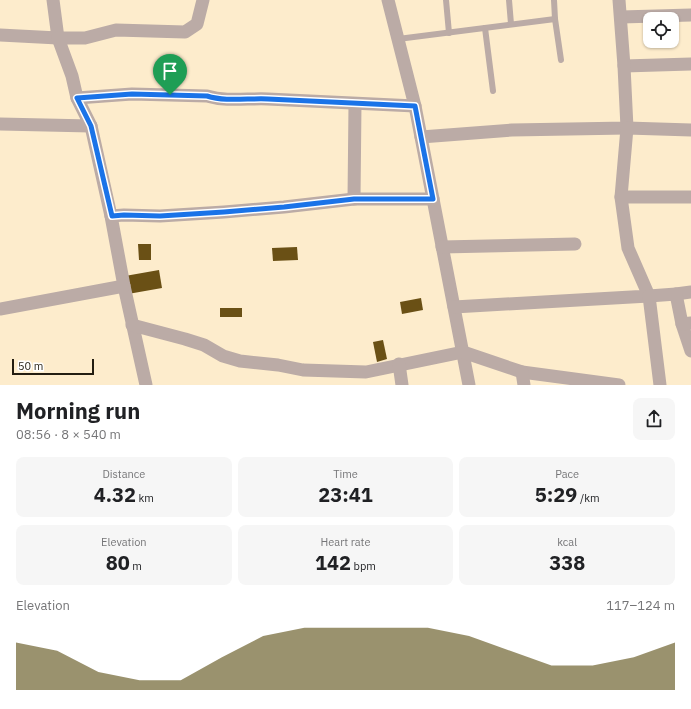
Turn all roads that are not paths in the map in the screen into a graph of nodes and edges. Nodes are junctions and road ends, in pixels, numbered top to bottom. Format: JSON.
{"nodes":[{"id":1,"x":53,"y":0,"type":"edge"},
{"id":2,"x":203,"y":0,"type":"edge"},
{"id":3,"x":388,"y":0,"type":"edge"},
{"id":4,"x":446,"y":0,"type":"edge"},
{"id":5,"x":509,"y":0,"type":"edge"},
{"id":6,"x":554,"y":0,"type":"edge"},
{"id":7,"x":619,"y":0,"type":"edge"},
{"id":8,"x":691,"y":15,"type":"edge"},
{"id":9,"x":621,"y":18,"type":"junction"},
{"id":10,"x":555,"y":19,"type":"junction"},
{"id":11,"x":511,"y":24,"type":"junction"},
{"id":12,"x":485,"y":28,"type":"junction"},
{"id":13,"x":449,"y":33,"type":"junction"},
{"id":14,"x":0,"y":35,"type":"edge"},
{"id":15,"x":58,"y":38,"type":"junction"},
{"id":16,"x":398,"y":39,"type":"junction"},
{"id":17,"x":561,"y":60,"type":"dead end"},
{"id":18,"x":691,"y":64,"type":"edge"},
{"id":19,"x":624,"y":66,"type":"junction"},
{"id":20,"x":493,"y":91,"type":"dead end"},
{"id":21,"x":77,"y":98,"type":"junction"},
{"id":22,"x":355,"y":104,"type":"junction"},
{"id":23,"x":415,"y":106,"type":"junction"},
{"id":24,"x":0,"y":124,"type":"edge"},
{"id":25,"x":91,"y":126,"type":"junction"},
{"id":26,"x":627,"y":128,"type":"junction"},
{"id":27,"x":691,"y":130,"type":"edge"},
{"id":28,"x":421,"y":137,"type":"junction"},
{"id":29,"x":621,"y":197,"type":"junction"},
{"id":30,"x":691,"y":197,"type":"edge"},
{"id":31,"x":354,"y":199,"type":"junction"},
{"id":32,"x":433,"y":199,"type":"junction"},
{"id":33,"x":112,"y":216,"type":"junction"},
{"id":34,"x":575,"y":244,"type":"dead end"},
{"id":35,"x":442,"y":247,"type":"junction"},
{"id":36,"x":124,"y":286,"type":"junction"},
{"id":37,"x":691,"y":292,"type":"edge"},
{"id":38,"x":676,"y":294,"type":"junction"},
{"id":39,"x":649,"y":296,"type":"junction"},
{"id":40,"x":454,"y":307,"type":"junction"},
{"id":41,"x":0,"y":309,"type":"edge"},
{"id":42,"x":686,"y":323,"type":"edge"},
{"id":43,"x":132,"y":325,"type":"junction"},
{"id":44,"x":691,"y":351,"type":"edge"},
{"id":45,"x":463,"y":352,"type":"junction"},
{"id":46,"x":399,"y":364,"type":"junction"},
{"id":47,"x":522,"y":372,"type":"junction"},
{"id":48,"x":588,"y":383,"type":"edge"},
{"id":49,"x":146,"y":385,"type":"edge"},
{"id":50,"x":402,"y":385,"type":"edge"},
{"id":51,"x":469,"y":385,"type":"edge"},
{"id":52,"x":524,"y":385,"type":"edge"},
{"id":53,"x":619,"y":385,"type":"edge"},
{"id":54,"x":660,"y":385,"type":"edge"}],
"edges":[{"from":1,"to":15,"type":"street"},
{"from":2,"to":15,"type":"street"},
{"from":3,"to":16,"type":"street"},
{"from":4,"to":13,"type":"lane"},
{"from":5,"to":11,"type":"lane"},
{"from":6,"to":10,"type":"lane"},
{"from":7,"to":9,"type":"street"},
{"from":8,"to":9,"type":"street"},
{"from":9,"to":19,"type":"street"},
{"from":10,"to":11,"type":"lane"},
{"from":10,"to":17,"type":"lane"},
{"from":11,"to":12,"type":"lane"},
{"from":12,"to":13,"type":"lane"},
{"from":12,"to":20,"type":"lane"},
{"from":13,"to":16,"type":"lane"},
{"from":14,"to":15,"type":"street"},
{"from":15,"to":21,"type":"street"},
{"from":16,"to":23,"type":"street"},
{"from":18,"to":19,"type":"street"},
{"from":19,"to":26,"type":"street"},
{"from":21,"to":22,"type":"street"},
{"from":21,"to":25,"type":"street"},
{"from":22,"to":23,"type":"street"},
{"from":22,"to":31,"type":"street"},
{"from":23,"to":28,"type":"street"},
{"from":24,"to":25,"type":"street"},
{"from":25,"to":33,"type":"street"},
{"from":26,"to":27,"type":"street"},
{"from":26,"to":28,"type":"street"},
{"from":26,"to":29,"type":"street"},
{"from":28,"to":32,"type":"street"},
{"from":29,"to":30,"type":"street"},
{"from":29,"to":39,"type":"street"},
{"from":31,"to":32,"type":"street"},
{"from":31,"to":33,"type":"street"},
{"from":32,"to":35,"type":"street"},
{"from":33,"to":36,"type":"street"},
{"from":34,"to":35,"type":"street"},
{"from":35,"to":40,"type":"street"},
{"from":36,"to":41,"type":"street"},
{"from":36,"to":43,"type":"street"},
{"from":37,"to":38,"type":"street"},
{"from":38,"to":39,"type":"street"},
{"from":38,"to":42,"type":"street"},
{"from":39,"to":40,"type":"street"},
{"from":39,"to":54,"type":"street"},
{"from":40,"to":45,"type":"street"},
{"from":42,"to":44,"type":"street"},
{"from":43,"to":46,"type":"street"},
{"from":43,"to":49,"type":"street"},
{"from":45,"to":46,"type":"street"},
{"from":45,"to":47,"type":"street"},
{"from":45,"to":51,"type":"street"},
{"from":46,"to":50,"type":"street"},
{"from":47,"to":48,"type":"street"},
{"from":47,"to":52,"type":"street"},
{"from":48,"to":53,"type":"street"}]}
